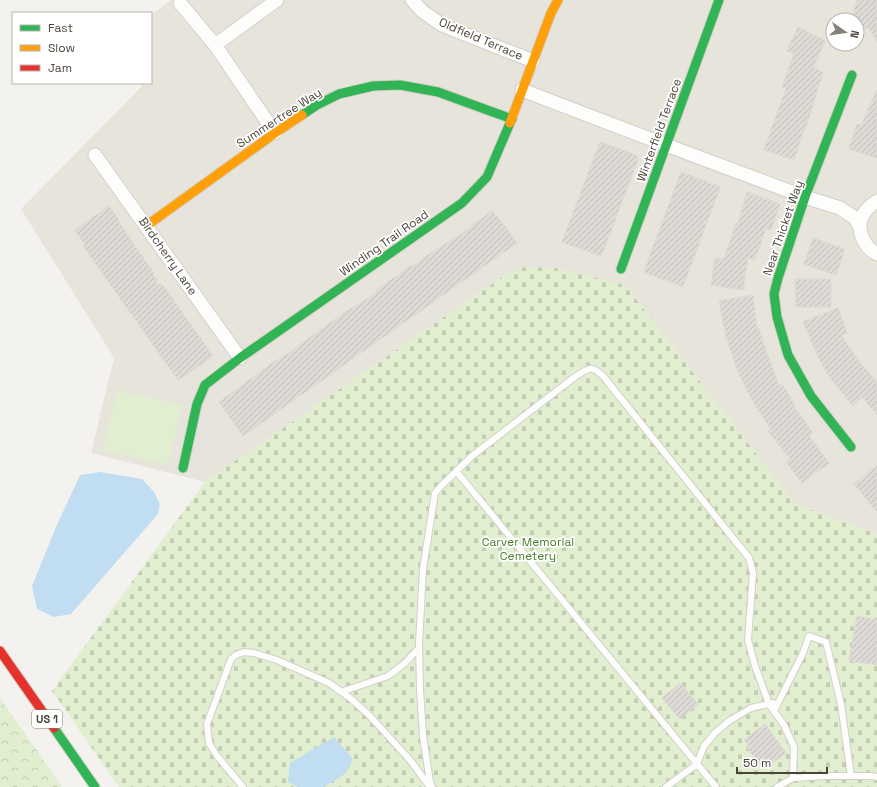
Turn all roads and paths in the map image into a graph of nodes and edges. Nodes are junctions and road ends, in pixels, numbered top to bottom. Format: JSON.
{"nodes":[{"id":1,"x":277,"y":0,"type":"edge"},
{"id":2,"x":412,"y":0,"type":"edge"},
{"id":3,"x":558,"y":0,"type":"edge"},
{"id":4,"x":719,"y":0,"type":"edge"},
{"id":5,"x":180,"y":3,"type":"dead end"},
{"id":6,"x":215,"y":45,"type":"junction"},
{"id":7,"x":533,"y":60,"type":"junction"},
{"id":8,"x":852,"y":75,"type":"dead end"},
{"id":9,"x":522,"y":90,"type":"junction"},
{"id":10,"x":512,"y":119,"type":"junction"},
{"id":11,"x":275,"y":133,"type":"junction"},
{"id":12,"x":666,"y":145,"type":"junction"},
{"id":13,"x":95,"y":155,"type":"dead end"},
{"id":14,"x":805,"y":197,"type":"junction"},
{"id":15,"x":873,"y":204,"type":"edge"},
{"id":16,"x":840,"y":208,"type":"junction"},
{"id":17,"x":146,"y":226,"type":"junction"},
{"id":18,"x":860,"y":227,"type":"junction"},
{"id":19,"x":875,"y":254,"type":"edge"},
{"id":20,"x":621,"y":269,"type":"dead end"},
{"id":21,"x":240,"y":358,"type":"junction"},
{"id":22,"x":851,"y":447,"type":"dead end"},
{"id":23,"x":182,"y":468,"type":"dead end"},
{"id":24,"x":456,"y":471,"type":"junction"},
{"id":25,"x":419,"y":648,"type":"junction"},
{"id":26,"x":0,"y":650,"type":"edge"},
{"id":27,"x":341,"y":692,"type":"junction"},
{"id":28,"x":780,"y":700,"type":"junction"},
{"id":29,"x":769,"y":704,"type":"junction"},
{"id":30,"x":774,"y":711,"type":"junction"},
{"id":31,"x":697,"y":764,"type":"junction"},
{"id":32,"x":850,"y":776,"type":"junction"},
{"id":33,"x":877,"y":777,"type":"edge"},
{"id":34,"x":793,"y":778,"type":"junction"},
{"id":35,"x":95,"y":787,"type":"edge"},
{"id":36,"x":243,"y":787,"type":"edge"},
{"id":37,"x":431,"y":787,"type":"edge"},
{"id":38,"x":666,"y":787,"type":"edge"},
{"id":39,"x":716,"y":787,"type":"edge"},
{"id":40,"x":777,"y":787,"type":"edge"}],
"edges":[{"from":1,"to":6,"type":"street"},
{"from":2,"to":7,"type":"street","name":"Oldfield Terrace"},
{"from":3,"to":7,"type":"street","name":"Winding Trail Road"},
{"from":4,"to":12,"type":"street","name":"Winterfield Terrace"},
{"from":5,"to":6,"type":"street"},
{"from":6,"to":11,"type":"street"},
{"from":7,"to":9,"type":"street","name":"Winding Trail Road"},
{"from":8,"to":14,"type":"street","name":"Near Thicket Way"},
{"from":9,"to":10,"type":"street","name":"Winding Trail Road"},
{"from":9,"to":12,"type":"street"},
{"from":10,"to":11,"type":"street","name":"Summertree Way"},
{"from":10,"to":21,"type":"street","name":"Winding Trail Road"},
{"from":11,"to":17,"type":"street","name":"Summertree Way"},
{"from":12,"to":14,"type":"street"},
{"from":12,"to":20,"type":"street","name":"Winterfield Terrace"},
{"from":13,"to":17,"type":"street","name":"Birdcherry Lane"},
{"from":14,"to":16,"type":"street"},
{"from":14,"to":22,"type":"street","name":"Near Thicket Way"},
{"from":15,"to":16,"type":"street"},
{"from":15,"to":18,"type":"street"},
{"from":16,"to":18,"type":"street"},
{"from":17,"to":21,"type":"street","name":"Birdcherry Lane"},
{"from":18,"to":19,"type":"street"},
{"from":21,"to":23,"type":"street","name":"Winding Trail Road"},
{"from":24,"to":25,"type":"lane"},
{"from":24,"to":29,"type":"lane"},
{"from":24,"to":31,"type":"lane"},
{"from":25,"to":27,"type":"lane"},
{"from":25,"to":37,"type":"lane"},
{"from":26,"to":35,"type":"street","number":"US 1"},
{"from":27,"to":36,"type":"lane"},
{"from":27,"to":37,"type":"lane"},
{"from":28,"to":29,"type":"lane"},
{"from":28,"to":30,"type":"lane"},
{"from":28,"to":32,"type":"lane"},
{"from":29,"to":30,"type":"lane"},
{"from":29,"to":31,"type":"lane"},
{"from":30,"to":34,"type":"lane"},
{"from":31,"to":38,"type":"lane"},
{"from":31,"to":39,"type":"lane"},
{"from":32,"to":33,"type":"lane"},
{"from":32,"to":34,"type":"lane"},
{"from":34,"to":40,"type":"lane"}]}
